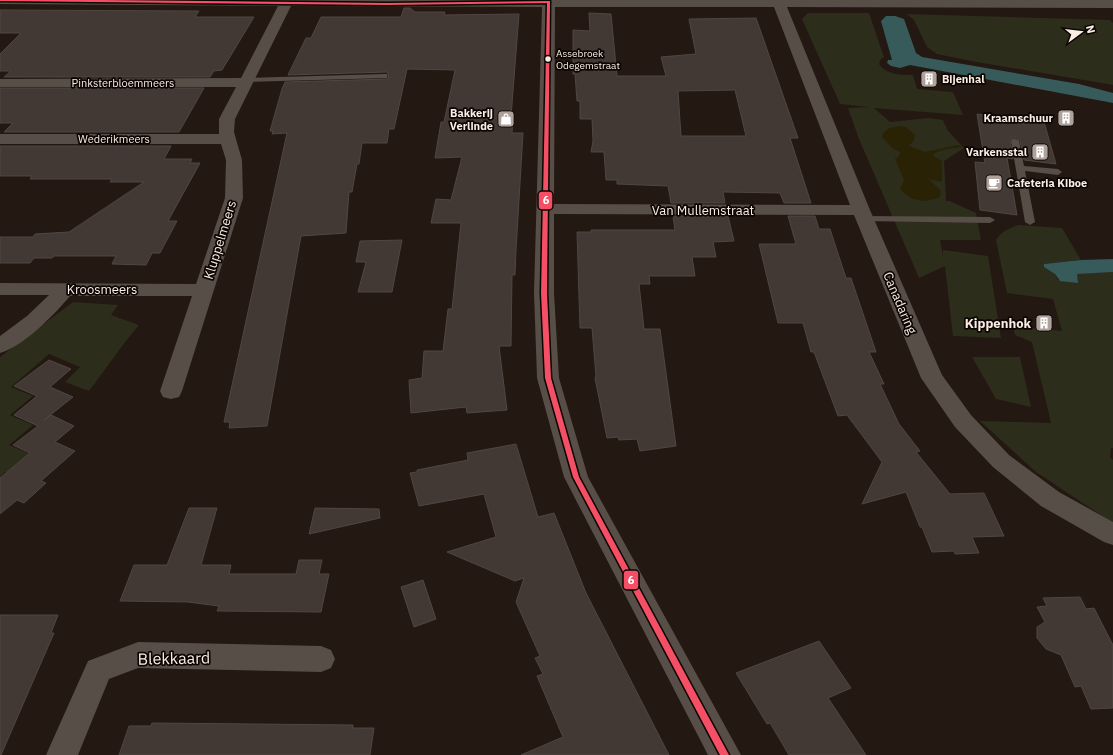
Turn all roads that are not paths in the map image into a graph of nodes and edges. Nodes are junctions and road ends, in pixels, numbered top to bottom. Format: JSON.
{"nodes":[{"id":1,"x":0,"y":0,"type":"edge"},
{"id":2,"x":549,"y":1,"type":"edge"},
{"id":3,"x":387,"y":2,"type":"edge"},
{"id":4,"x":286,"y":3,"type":"junction"},
{"id":5,"x":779,"y":3,"type":"junction"},
{"id":6,"x":1113,"y":4,"type":"edge"},
{"id":7,"x":384,"y":76,"type":"dead end"},
{"id":8,"x":246,"y":81,"type":"junction"},
{"id":9,"x":0,"y":83,"type":"edge"},
{"id":10,"x":0,"y":139,"type":"edge"},
{"id":11,"x":228,"y":139,"type":"junction"},
{"id":12,"x":1015,"y":141,"type":"dead end"},
{"id":13,"x":1020,"y":168,"type":"junction"},
{"id":14,"x":1058,"y":172,"type":"dead end"},
{"id":15,"x":545,"y":209,"type":"junction"},
{"id":16,"x":863,"y":215,"type":"junction"},
{"id":17,"x":990,"y":220,"type":"dead end"},
{"id":18,"x":1030,"y":222,"type":"dead end"},
{"id":19,"x":0,"y":289,"type":"edge"},
{"id":20,"x":65,"y":289,"type":"junction"},
{"id":21,"x":204,"y":290,"type":"junction"},
{"id":22,"x":0,"y":346,"type":"edge"},
{"id":23,"x":170,"y":391,"type":"dead end"},
{"id":24,"x":1113,"y":535,"type":"edge"},
{"id":25,"x":321,"y":659,"type":"dead end"},
{"id":26,"x":62,"y":755,"type":"edge"},
{"id":27,"x":725,"y":755,"type":"edge"}],
"edges":[{"from":1,"to":4,"type":"street"},
{"from":2,"to":3,"type":"street"},
{"from":2,"to":5,"type":"street"},
{"from":2,"to":15,"type":"street"},
{"from":3,"to":4,"type":"street"},
{"from":4,"to":8,"type":"street","name":"Kluppelmeers"},
{"from":5,"to":6,"type":"street"},
{"from":5,"to":16,"type":"street","name":"Canadaring"},
{"from":7,"to":8,"type":"lane"},
{"from":8,"to":9,"type":"street","name":"Pinksterbloemmeers"},
{"from":8,"to":11,"type":"street","name":"Kluppelmeers"},
{"from":10,"to":11,"type":"street","name":"Wederikmeers"},
{"from":11,"to":21,"type":"street","name":"Kluppelmeers"},
{"from":12,"to":13,"type":"lane"},
{"from":13,"to":14,"type":"lane"},
{"from":13,"to":18,"type":"lane"},
{"from":15,"to":16,"type":"street","name":"Van Mullemstraat"},
{"from":15,"to":27,"type":"street"},
{"from":16,"to":17,"type":"lane"},
{"from":16,"to":24,"type":"street","name":"Canadaring"},
{"from":19,"to":20,"type":"street","name":"Kroosmeers"},
{"from":20,"to":21,"type":"street","name":"Kroosmeers"},
{"from":20,"to":22,"type":"street"},
{"from":21,"to":23,"type":"street","name":"Kluppelmeers"},
{"from":25,"to":26,"type":"street","name":"Blekkaard"}]}
